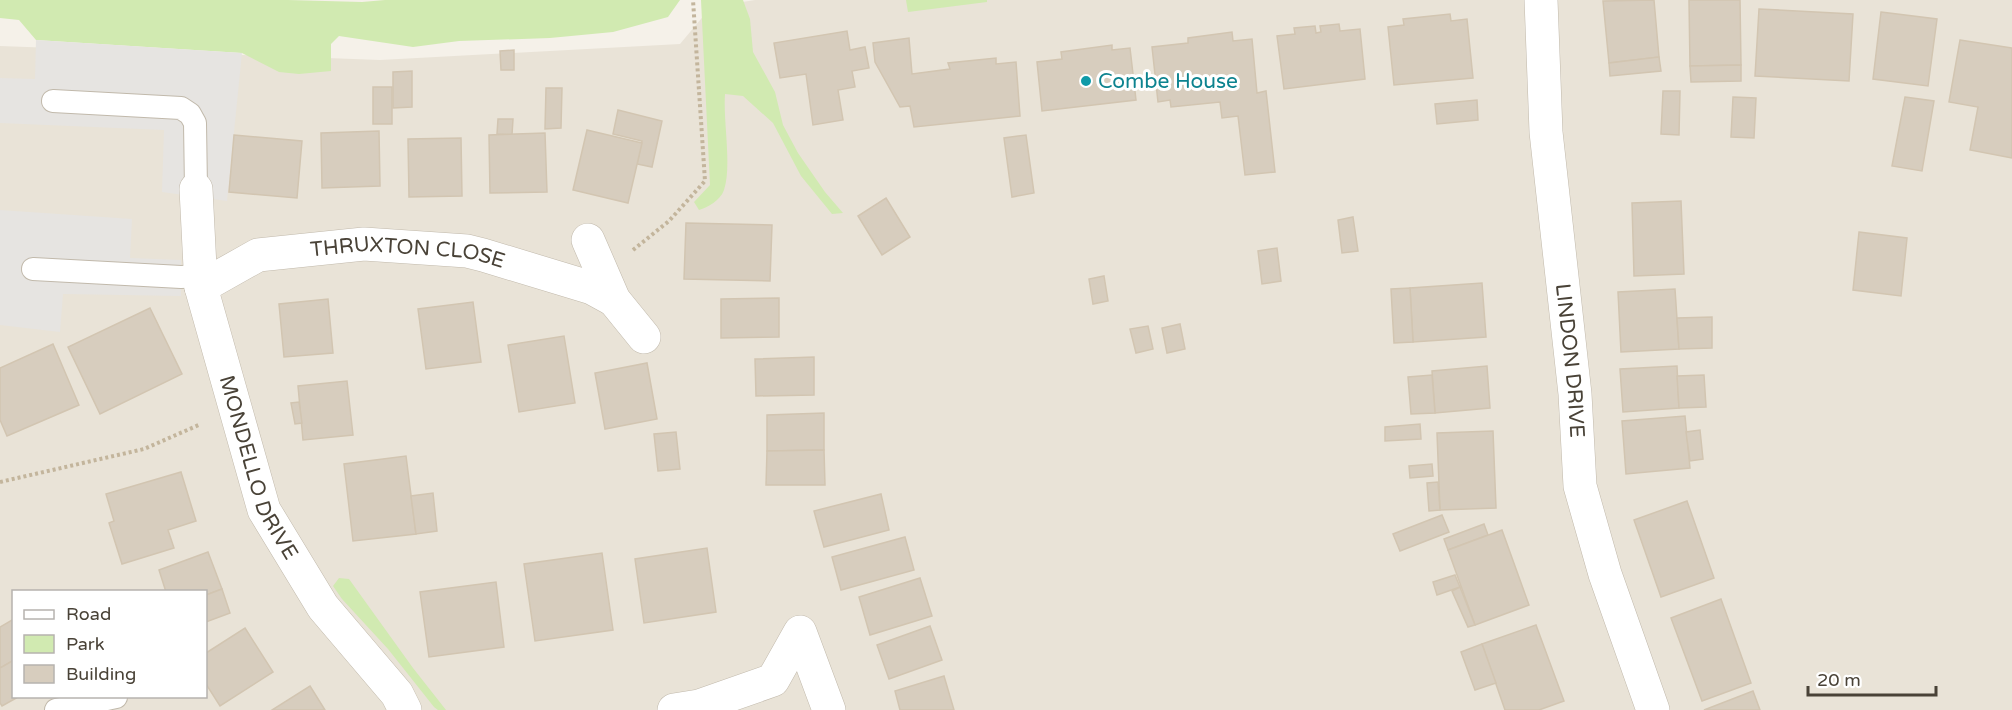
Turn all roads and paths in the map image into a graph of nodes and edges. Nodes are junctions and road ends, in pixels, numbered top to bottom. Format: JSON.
{"nodes":[{"id":1,"x":693,"y":0,"type":"edge"},
{"id":2,"x":1541,"y":0,"type":"edge"},
{"id":3,"x":53,"y":101,"type":"dead end"},
{"id":4,"x":196,"y":189,"type":"joint"},
{"id":5,"x":588,"y":240,"type":"dead end"},
{"id":6,"x":33,"y":269,"type":"dead end"},
{"id":7,"x":201,"y":282,"type":"junction"},
{"id":8,"x":608,"y":287,"type":"junction"},
{"id":9,"x":644,"y":337,"type":"dead end"},
{"id":10,"x":234,"y":403,"type":"junction"},
{"id":11,"x":0,"y":482,"type":"edge"},
{"id":12,"x":116,"y":698,"type":"edge"},
{"id":13,"x":56,"y":710,"type":"edge"},
{"id":14,"x":405,"y":710,"type":"edge"},
{"id":15,"x":674,"y":710,"type":"edge"},
{"id":16,"x":829,"y":710,"type":"edge"},
{"id":17,"x":1653,"y":710,"type":"edge"}],
"edges":[{"from":1,"to":8,"type":"path"},
{"from":2,"to":17,"type":"street","name":"LINDON DRIVE"},
{"from":3,"to":4,"type":"lane"},
{"from":4,"to":7,"type":"street","name":"MONDELLO DRIVE"},
{"from":5,"to":8,"type":"street","name":"THRUXTON CLOSE"},
{"from":6,"to":7,"type":"lane"},
{"from":7,"to":8,"type":"street","name":"THRUXTON CLOSE"},
{"from":7,"to":10,"type":"street","name":"MONDELLO DRIVE"},
{"from":8,"to":9,"type":"street","name":"THRUXTON CLOSE"},
{"from":10,"to":11,"type":"path"},
{"from":10,"to":14,"type":"street","name":"MONDELLO DRIVE"},
{"from":12,"to":13,"type":"lane"},
{"from":15,"to":16,"type":"street"}]}
